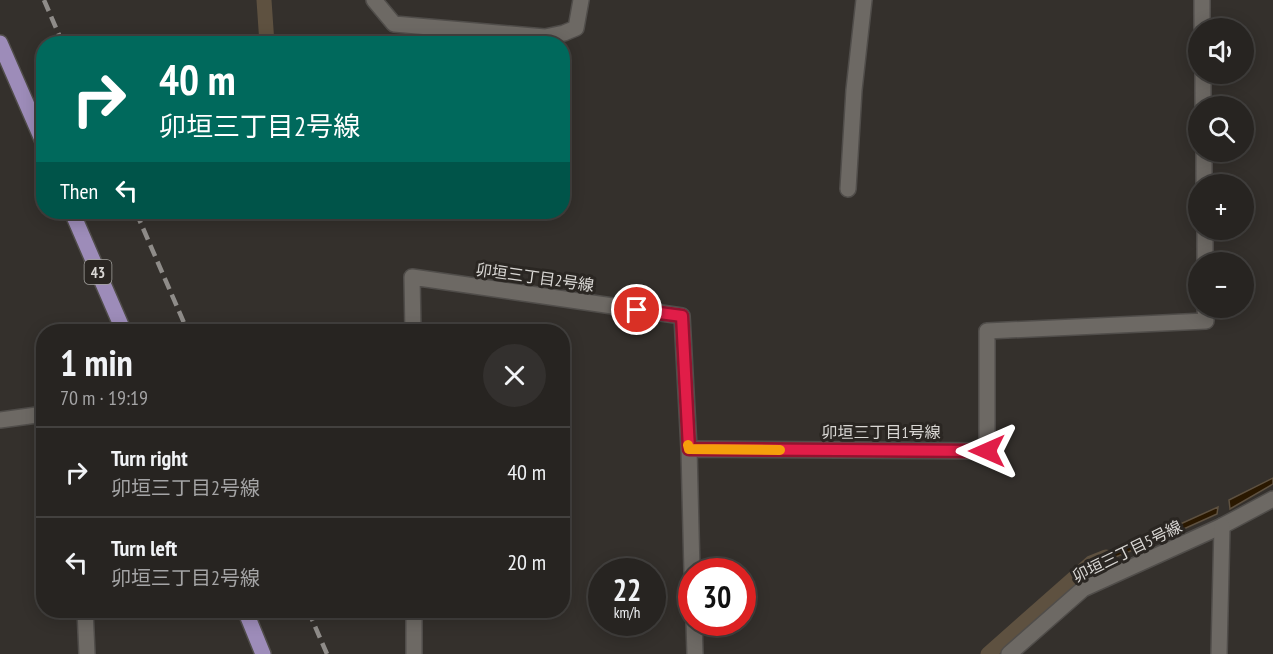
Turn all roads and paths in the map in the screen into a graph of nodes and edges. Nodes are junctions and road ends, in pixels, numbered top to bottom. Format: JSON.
{"nodes":[{"id":1,"x":374,"y":0,"type":"edge"},
{"id":2,"x":581,"y":0,"type":"edge"},
{"id":3,"x":864,"y":0,"type":"edge"},
{"id":4,"x":1202,"y":0,"type":"edge"},
{"id":5,"x":1202,"y":18,"type":"edge"},
{"id":6,"x":533,"y":36,"type":"edge"},
{"id":7,"x":550,"y":36,"type":"edge"},
{"id":8,"x":0,"y":43,"type":"edge"},
{"id":9,"x":36,"y":126,"type":"edge"},
{"id":10,"x":848,"y":189,"type":"dead end"},
{"id":11,"x":75,"y":219,"type":"edge"},
{"id":12,"x":1206,"y":318,"type":"edge"},
{"id":13,"x":121,"y":324,"type":"edge"},
{"id":14,"x":413,"y":324,"type":"edge"},
{"id":15,"x":36,"y":415,"type":"edge"},
{"id":16,"x":0,"y":420,"type":"edge"},
{"id":17,"x":689,"y":449,"type":"junction"},
{"id":18,"x":1273,"y":499,"type":"edge"},
{"id":19,"x":1222,"y":526,"type":"junction"},
{"id":20,"x":692,"y":558,"type":"edge"},
{"id":21,"x":85,"y":618,"type":"edge"},
{"id":22,"x":247,"y":618,"type":"edge"},
{"id":23,"x":414,"y":618,"type":"edge"},
{"id":24,"x":694,"y":636,"type":"edge"},
{"id":25,"x":87,"y":654,"type":"edge"},
{"id":26,"x":263,"y":654,"type":"edge"},
{"id":27,"x":414,"y":654,"type":"edge"},
{"id":28,"x":695,"y":654,"type":"edge"},
{"id":29,"x":1009,"y":654,"type":"edge"},
{"id":30,"x":1219,"y":654,"type":"edge"}],
"edges":[{"from":1,"to":6,"type":"street"},
{"from":2,"to":7,"type":"street"},
{"from":3,"to":10,"type":"street"},
{"from":4,"to":5,"type":"street"},
{"from":8,"to":9,"type":"main road"},
{"from":11,"to":13,"type":"main road","number":"43"},
{"from":12,"to":17,"type":"street","name":"卯垣三丁目1号線"},
{"from":14,"to":17,"type":"street","name":"卯垣三丁目2号線"},
{"from":15,"to":16,"type":"street"},
{"from":17,"to":20,"type":"street"},
{"from":18,"to":19,"type":"street","name":"卯垣三丁目5号線"},
{"from":19,"to":29,"type":"street","name":"卯垣三丁目5号線"},
{"from":19,"to":30,"type":"street"},
{"from":21,"to":25,"type":"street"},
{"from":22,"to":26,"type":"main road"},
{"from":23,"to":27,"type":"street"},
{"from":24,"to":28,"type":"street"}]}
